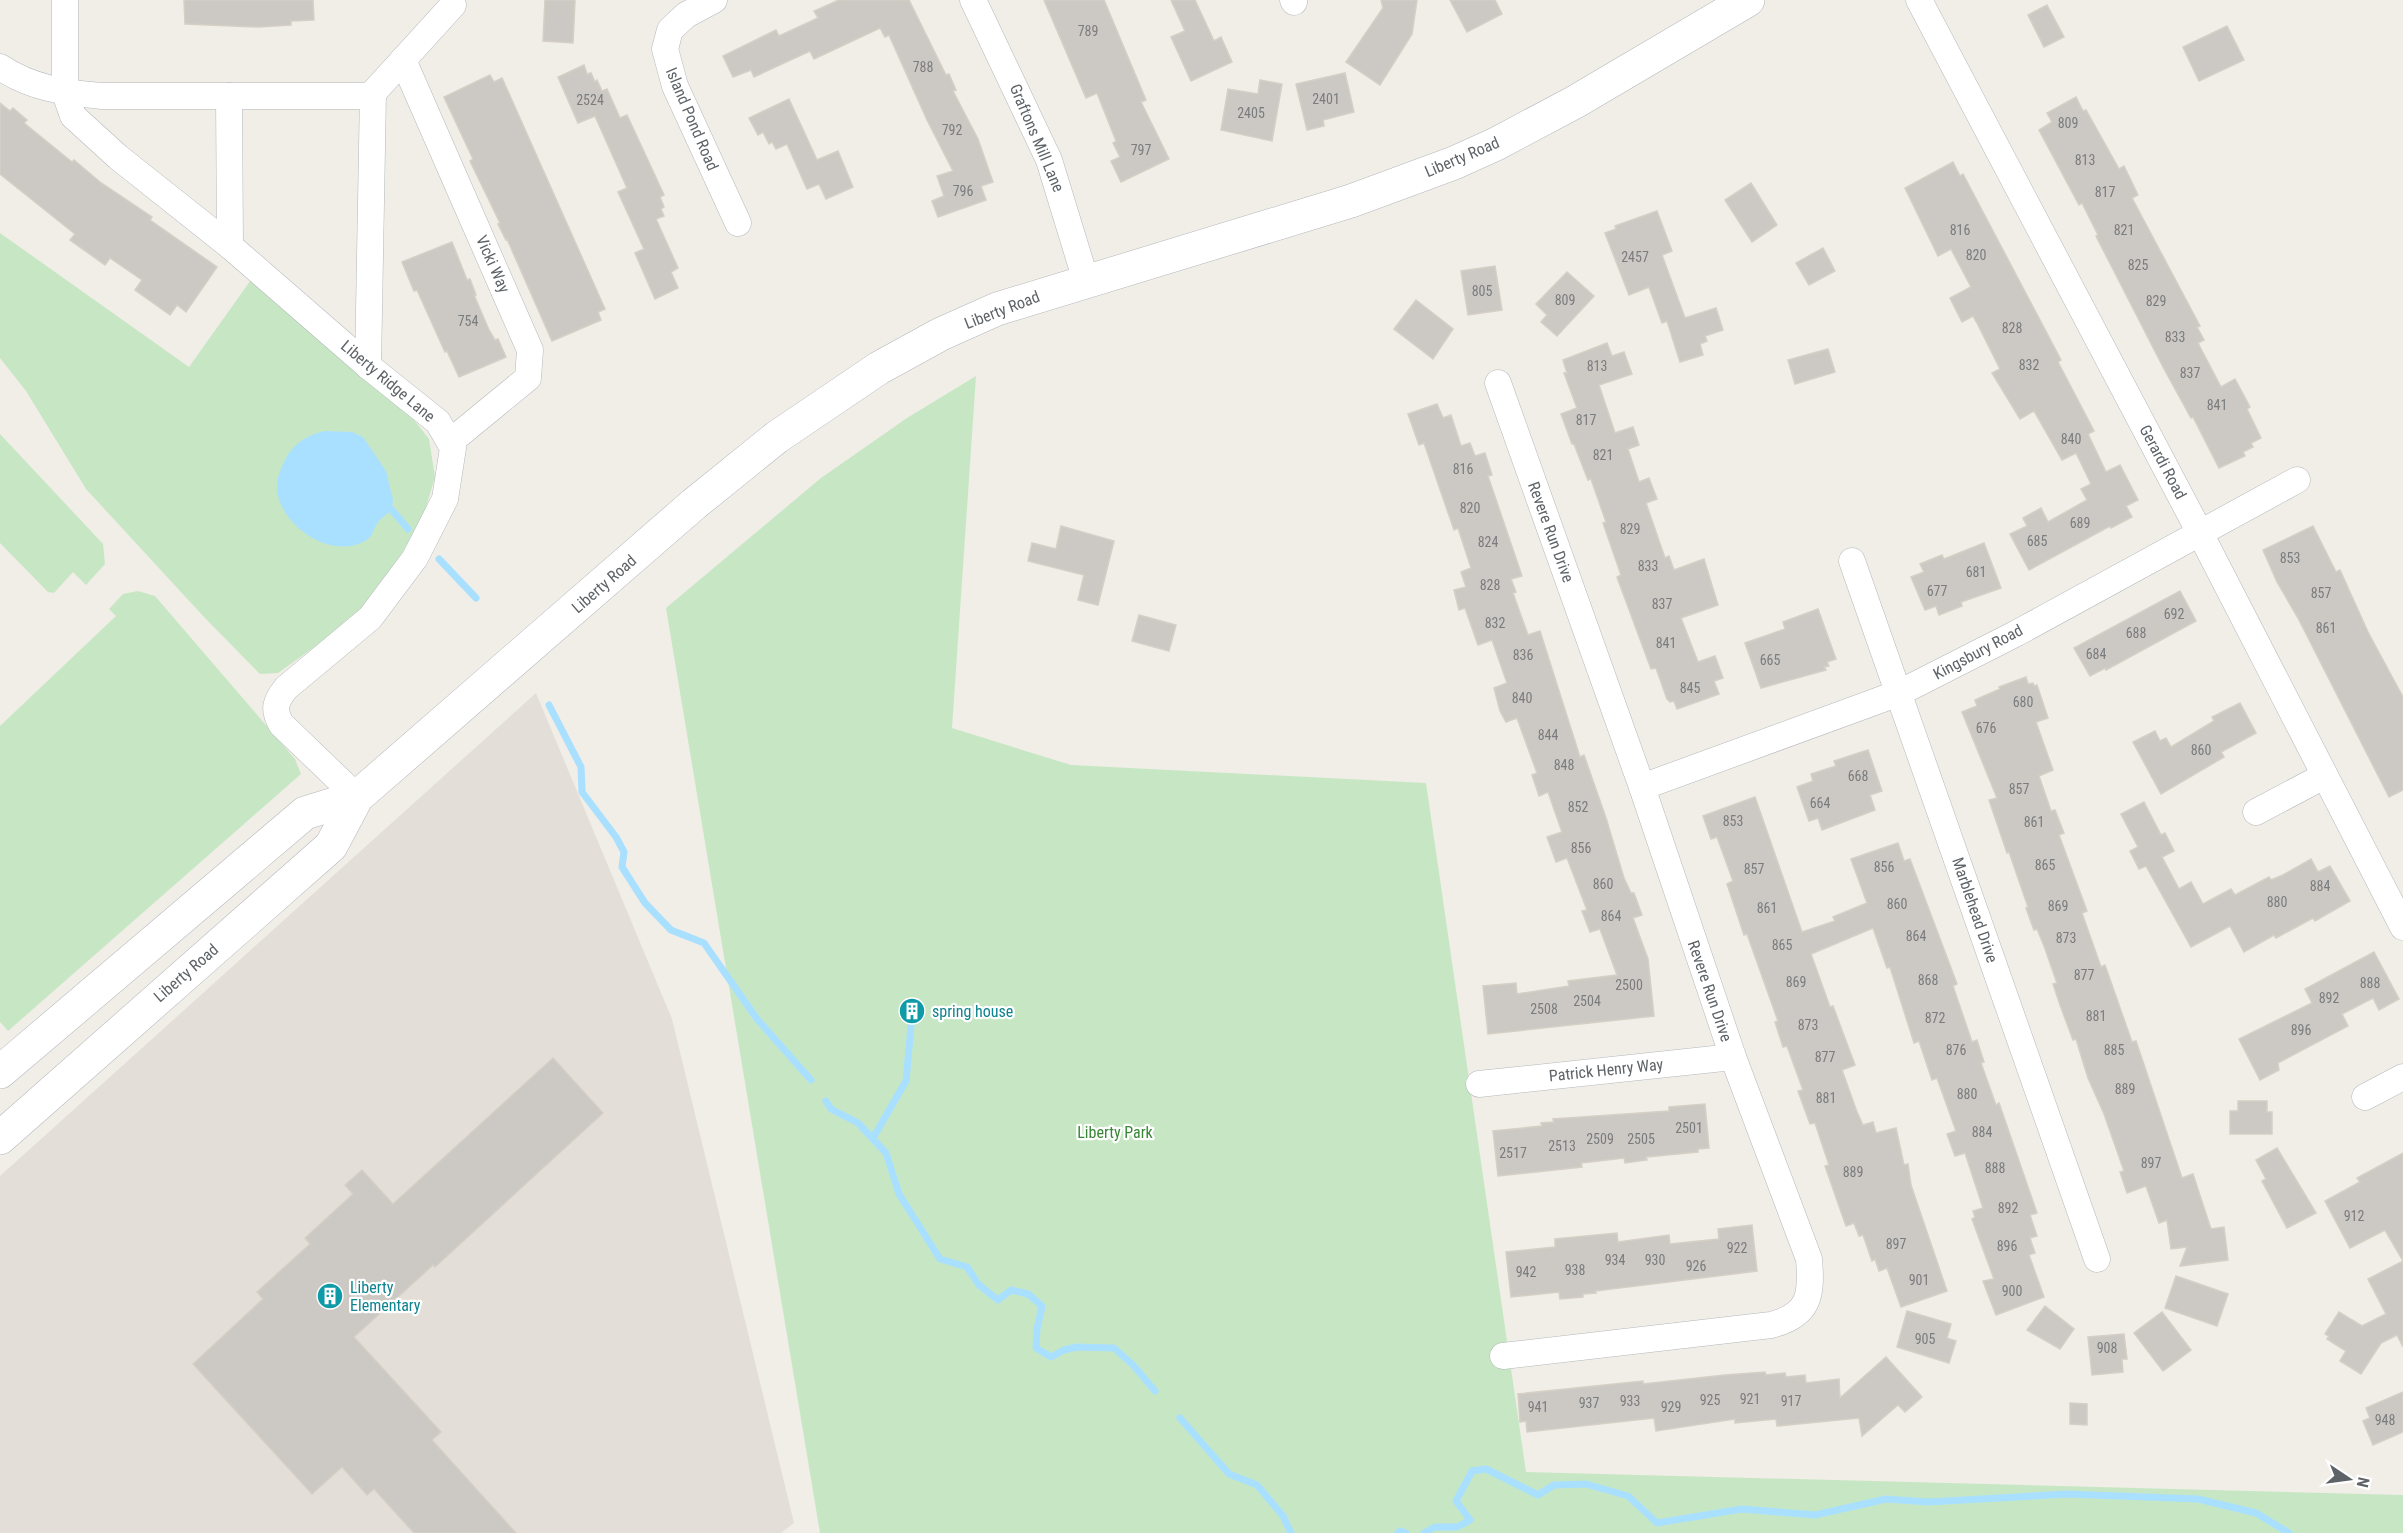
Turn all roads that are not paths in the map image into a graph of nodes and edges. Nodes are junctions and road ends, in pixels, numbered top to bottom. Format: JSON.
{"nodes":[{"id":1,"x":65,"y":0,"type":"edge"},
{"id":2,"x":714,"y":0,"type":"edge"},
{"id":3,"x":973,"y":0,"type":"edge"},
{"id":4,"x":1748,"y":0,"type":"edge"},
{"id":5,"x":1919,"y":0,"type":"edge"},
{"id":6,"x":453,"y":5,"type":"dead end"},
{"id":7,"x":404,"y":60,"type":"junction"},
{"id":8,"x":0,"y":67,"type":"edge"},
{"id":9,"x":66,"y":93,"type":"junction"},
{"id":10,"x":373,"y":93,"type":"junction"},
{"id":11,"x":229,"y":96,"type":"junction"},
{"id":12,"x":738,"y":223,"type":"dead end"},
{"id":13,"x":230,"y":246,"type":"junction"},
{"id":14,"x":1086,"y":281,"type":"junction"},
{"id":15,"x":368,"y":366,"type":"junction"},
{"id":16,"x":1498,"y":383,"type":"dead end"},
{"id":17,"x":450,"y":442,"type":"junction"},
{"id":18,"x":2297,"y":480,"type":"dead end"},
{"id":19,"x":2200,"y":533,"type":"junction"},
{"id":20,"x":1852,"y":561,"type":"dead end"},
{"id":21,"x":1899,"y":693,"type":"junction"},
{"id":22,"x":2324,"y":776,"type":"junction"},
{"id":23,"x":1642,"y":787,"type":"junction"},
{"id":24,"x":357,"y":797,"type":"junction"},
{"id":25,"x":2256,"y":812,"type":"dead end"},
{"id":26,"x":2403,"y":927,"type":"edge"},
{"id":27,"x":1732,"y":1057,"type":"junction"},
{"id":28,"x":0,"y":1072,"type":"edge"},
{"id":29,"x":2403,"y":1077,"type":"edge"},
{"id":30,"x":1479,"y":1084,"type":"dead end"},
{"id":31,"x":2366,"y":1097,"type":"dead end"},
{"id":32,"x":0,"y":1138,"type":"edge"},
{"id":33,"x":2097,"y":1259,"type":"dead end"},
{"id":34,"x":1503,"y":1356,"type":"dead end"}],
"edges":[{"from":1,"to":9,"type":"street","name":"Liberty Ridge Lane"},
{"from":2,"to":12,"type":"street","name":"Island Pond Road"},
{"from":3,"to":14,"type":"street","name":"Graftons Mill Lane"},
{"from":4,"to":14,"type":"main road","name":"Liberty Road"},
{"from":5,"to":19,"type":"street","name":"Gerardi Road"},
{"from":6,"to":7,"type":"street"},
{"from":7,"to":10,"type":"street"},
{"from":7,"to":17,"type":"street","name":"Vicki Way"},
{"from":8,"to":9,"type":"street"},
{"from":9,"to":11,"type":"street"},
{"from":9,"to":13,"type":"street","name":"Liberty Ridge Lane"},
{"from":10,"to":11,"type":"street"},
{"from":10,"to":15,"type":"street"},
{"from":11,"to":13,"type":"street"},
{"from":13,"to":15,"type":"street","name":"Liberty Ridge Lane"},
{"from":14,"to":24,"type":"main road","name":"Liberty Road"},
{"from":15,"to":17,"type":"street","name":"Liberty Ridge Lane"},
{"from":16,"to":23,"type":"street","name":"Revere Run Drive"},
{"from":17,"to":24,"type":"street"},
{"from":18,"to":19,"type":"street","name":"Kingsbury Road"},
{"from":19,"to":21,"type":"street","name":"Kingsbury Road"},
{"from":19,"to":22,"type":"street","name":"Gerardi Road"},
{"from":20,"to":21,"type":"street","name":"Marblehead Drive"},
{"from":21,"to":23,"type":"street","name":"Kingsbury Road"},
{"from":21,"to":33,"type":"street","name":"Marblehead Drive"},
{"from":22,"to":25,"type":"street"},
{"from":22,"to":26,"type":"street","name":"Gerardi Road"},
{"from":23,"to":27,"type":"street","name":"Revere Run Drive"},
{"from":24,"to":28,"type":"main road","name":"Liberty Road"},
{"from":24,"to":32,"type":"main road","name":"Liberty Road"},
{"from":27,"to":30,"type":"street","name":"Patrick Henry Way"},
{"from":27,"to":34,"type":"street","name":"Revere Run Drive"},
{"from":29,"to":31,"type":"street"}]}
